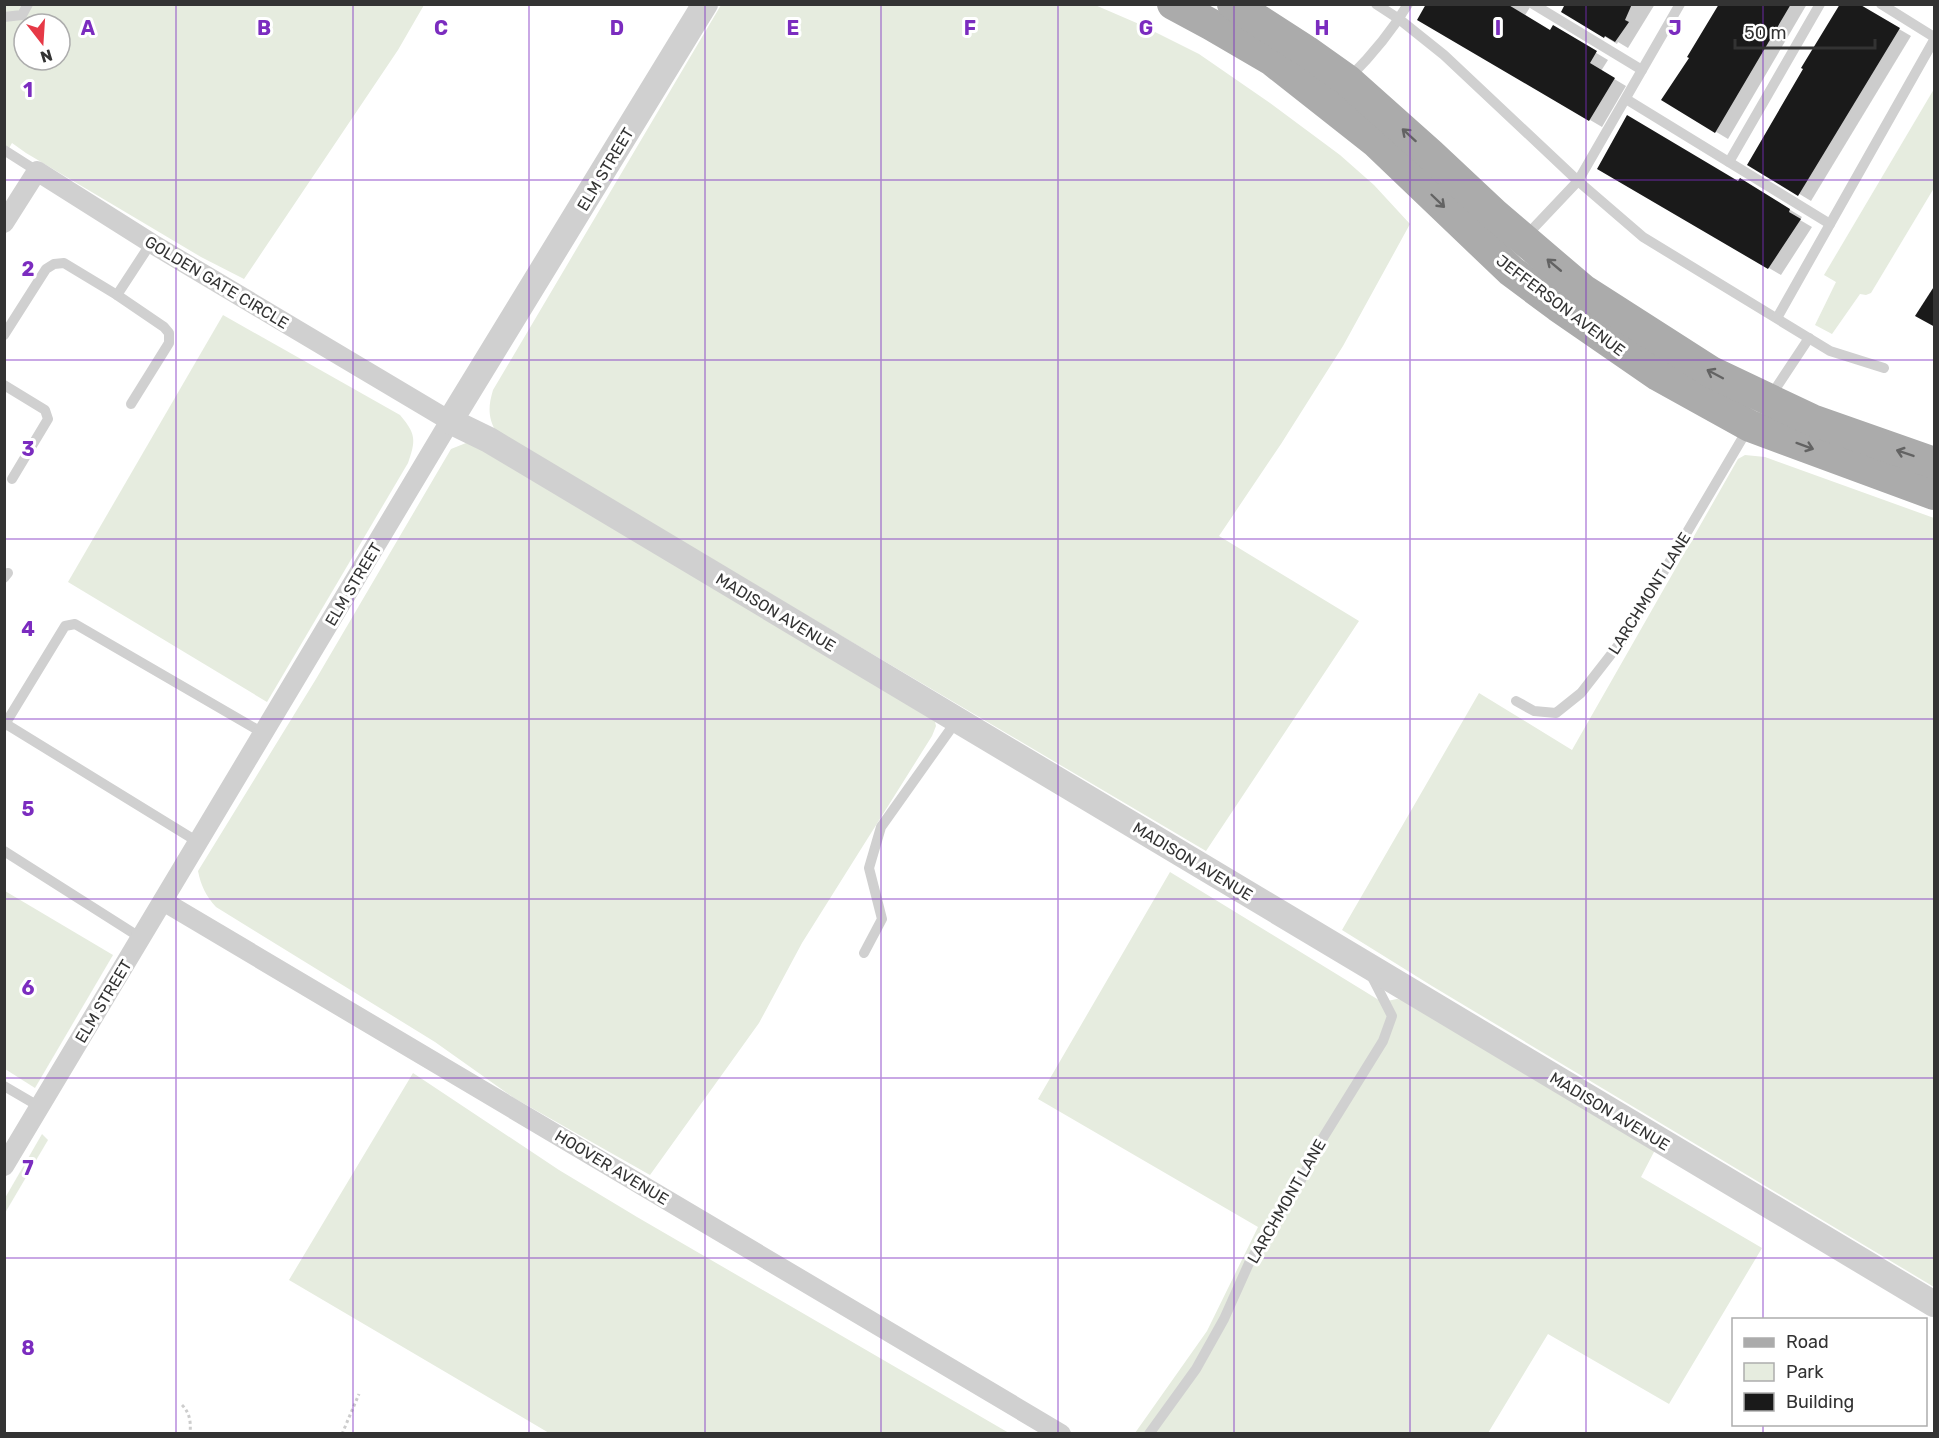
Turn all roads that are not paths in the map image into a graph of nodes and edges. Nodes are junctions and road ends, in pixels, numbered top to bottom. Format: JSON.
{"nodes":[{"id":1,"x":28,"y":4,"type":"edge"},
{"id":2,"x":705,"y":4,"type":"edge"},
{"id":3,"x":1173,"y":4,"type":"edge"},
{"id":4,"x":1376,"y":4,"type":"edge"},
{"id":5,"x":1408,"y":4,"type":"edge"},
{"id":6,"x":1680,"y":4,"type":"edge"},
{"id":7,"x":1820,"y":4,"type":"edge"},
{"id":8,"x":1881,"y":4,"type":"edge"},
{"id":9,"x":1539,"y":6,"type":"edge"},
{"id":10,"x":1222,"y":14,"type":"edge"},
{"id":11,"x":4,"y":17,"type":"edge"},
{"id":12,"x":1399,"y":19,"type":"junction"},
{"id":13,"x":1935,"y":38,"type":"edge"},
{"id":14,"x":1642,"y":70,"type":"junction"},
{"id":15,"x":1347,"y":80,"type":"junction"},
{"id":16,"x":1626,"y":99,"type":"junction"},
{"id":17,"x":4,"y":150,"type":"edge"},
{"id":18,"x":1729,"y":162,"type":"junction"},
{"id":19,"x":37,"y":171,"type":"junction"},
{"id":20,"x":1578,"y":181,"type":"junction"},
{"id":21,"x":4,"y":223,"type":"edge"},
{"id":22,"x":1830,"y":224,"type":"junction"},
{"id":23,"x":1523,"y":239,"type":"junction"},
{"id":24,"x":151,"y":243,"type":"junction"},
{"id":25,"x":117,"y":296,"type":"junction"},
{"id":26,"x":1776,"y":318,"type":"junction"},
{"id":27,"x":4,"y":335,"type":"edge"},
{"id":28,"x":1809,"y":338,"type":"junction"},
{"id":29,"x":1884,"y":368,"type":"dead end"},
{"id":30,"x":4,"y":385,"type":"edge"},
{"id":31,"x":131,"y":404,"type":"dead end"},
{"id":32,"x":1759,"y":413,"type":"junction"},
{"id":33,"x":450,"y":421,"type":"junction"},
{"id":34,"x":1935,"y":463,"type":"edge"},
{"id":35,"x":12,"y":479,"type":"dead end"},
{"id":36,"x":1935,"y":494,"type":"edge"},
{"id":37,"x":1516,"y":701,"type":"dead end"},
{"id":38,"x":957,"y":720,"type":"junction"},
{"id":39,"x":5,"y":725,"type":"edge"},
{"id":40,"x":263,"y":734,"type":"junction"},
{"id":41,"x":198,"y":842,"type":"junction"},
{"id":42,"x":4,"y":851,"type":"edge"},
{"id":43,"x":164,"y":901,"type":"junction"},
{"id":44,"x":141,"y":938,"type":"junction"},
{"id":45,"x":864,"y":953,"type":"dead end"},
{"id":46,"x":1366,"y":965,"type":"junction"},
{"id":47,"x":4,"y":1086,"type":"edge"},
{"id":48,"x":40,"y":1107,"type":"junction"},
{"id":49,"x":4,"y":1166,"type":"edge"},
{"id":50,"x":1935,"y":1304,"type":"edge"},
{"id":51,"x":1061,"y":1434,"type":"edge"},
{"id":52,"x":1149,"y":1434,"type":"edge"}],
"edges":[{"from":1,"to":11,"type":"lane"},
{"from":2,"to":33,"type":"street","name":"ELM STREET"},
{"from":3,"to":10,"type":"main road","name":"JEFFERSON AVENUE"},
{"from":4,"to":12,"type":"lane"},
{"from":5,"to":12,"type":"lane"},
{"from":6,"to":14,"type":"lane"},
{"from":7,"to":18,"type":"lane"},
{"from":8,"to":13,"type":"lane"},
{"from":9,"to":14,"type":"lane"},
{"from":10,"to":15,"type":"main road"},
{"from":10,"to":32,"type":"main road","name":"JEFFERSON AVENUE","one_way":true},
{"from":12,"to":15,"type":"lane"},
{"from":12,"to":20,"type":"lane"},
{"from":13,"to":22,"type":"lane"},
{"from":14,"to":16,"type":"lane"},
{"from":23,"to":15,"type":"main road","name":"JEFFERSON AVENUE","one_way":true},
{"from":16,"to":18,"type":"lane"},
{"from":16,"to":20,"type":"lane"},
{"from":17,"to":19,"type":"lane"},
{"from":18,"to":22,"type":"lane"},
{"from":19,"to":21,"type":"street"},
{"from":19,"to":24,"type":"street","name":"GOLDEN GATE CIRCLE"},
{"from":20,"to":23,"type":"lane"},
{"from":20,"to":26,"type":"lane"},
{"from":22,"to":26,"type":"lane"},
{"from":32,"to":23,"type":"main road","name":"JEFFERSON AVENUE","one_way":true},
{"from":24,"to":25,"type":"lane"},
{"from":24,"to":33,"type":"street","name":"GOLDEN GATE CIRCLE"},
{"from":25,"to":27,"type":"lane"},
{"from":25,"to":31,"type":"lane"},
{"from":26,"to":28,"type":"lane"},
{"from":28,"to":29,"type":"lane"},
{"from":28,"to":32,"type":"lane"},
{"from":30,"to":35,"type":"lane"},
{"from":34,"to":32,"type":"main road","name":"JEFFERSON AVENUE","one_way":true},
{"from":32,"to":36,"type":"main road","name":"JEFFERSON AVENUE","one_way":true},
{"from":32,"to":37,"type":"lane","name":"LARCHMONT LANE"},
{"from":33,"to":38,"type":"street","name":"MADISON AVENUE"},
{"from":33,"to":40,"type":"street","name":"ELM STREET"},
{"from":38,"to":45,"type":"lane"},
{"from":38,"to":46,"type":"street","name":"MADISON AVENUE"},
{"from":39,"to":40,"type":"lane"},
{"from":39,"to":41,"type":"lane"},
{"from":40,"to":41,"type":"street","name":"ELM STREET"},
{"from":41,"to":43,"type":"street","name":"ELM STREET"},
{"from":42,"to":44,"type":"lane"},
{"from":43,"to":44,"type":"street","name":"ELM STREET"},
{"from":43,"to":51,"type":"street","name":"HOOVER AVENUE"},
{"from":44,"to":48,"type":"street","name":"ELM STREET"},
{"from":46,"to":50,"type":"street","name":"MADISON AVENUE"},
{"from":46,"to":52,"type":"lane","name":"LARCHMONT LANE"},
{"from":47,"to":48,"type":"lane"},
{"from":48,"to":49,"type":"street","name":"ELM STREET"}]}
